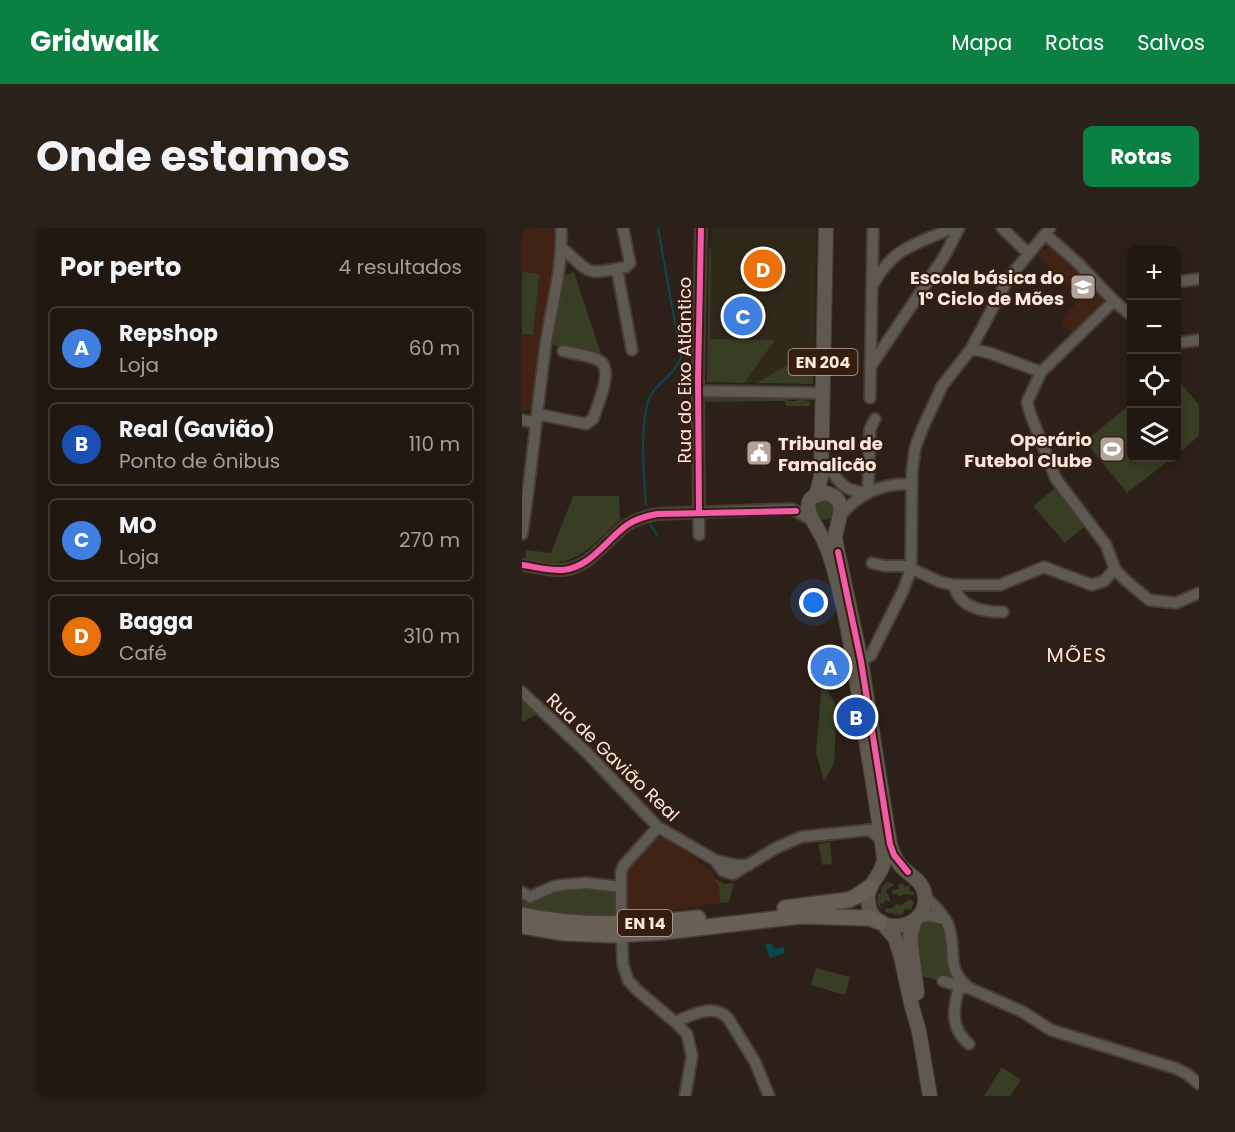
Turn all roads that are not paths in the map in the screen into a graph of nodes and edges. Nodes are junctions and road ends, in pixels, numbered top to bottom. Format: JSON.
{"nodes":[{"id":1,"x":561,"y":228,"type":"edge"},
{"id":2,"x":623,"y":228,"type":"edge"},
{"id":3,"x":701,"y":228,"type":"edge"},
{"id":4,"x":826,"y":228,"type":"edge"},
{"id":5,"x":835,"y":228,"type":"edge"},
{"id":6,"x":873,"y":228,"type":"edge"},
{"id":7,"x":952,"y":228,"type":"edge"},
{"id":8,"x":958,"y":228,"type":"edge"},
{"id":9,"x":1002,"y":228,"type":"edge"},
{"id":10,"x":1048,"y":231,"type":"edge"},
{"id":11,"x":932,"y":236,"type":"junction"},
{"id":12,"x":949,"y":247,"type":"junction"},
{"id":13,"x":562,"y":248,"type":"junction"},
{"id":14,"x":1029,"y":254,"type":"junction"},
{"id":15,"x":873,"y":257,"type":"junction"},
{"id":16,"x":888,"y":262,"type":"junction"},
{"id":17,"x":617,"y":269,"type":"junction"},
{"id":18,"x":1199,"y":279,"type":"edge"},
{"id":19,"x":1181,"y":281,"type":"edge"},
{"id":20,"x":872,"y":285,"type":"junction"},
{"id":21,"x":1113,"y":301,"type":"junction"},
{"id":22,"x":1127,"y":313,"type":"edge"},
{"id":23,"x":871,"y":326,"type":"junction"},
{"id":24,"x":894,"y":333,"type":"junction"},
{"id":25,"x":1199,"y":340,"type":"edge"},
{"id":26,"x":1181,"y":342,"type":"edge"},
{"id":27,"x":971,"y":349,"type":"junction"},
{"id":28,"x":632,"y":350,"type":"dead end"},
{"id":29,"x":563,"y":351,"type":"dead end"},
{"id":30,"x":871,"y":366,"type":"junction"},
{"id":31,"x":1041,"y":372,"type":"junction"},
{"id":32,"x":698,"y":391,"type":"junction"},
{"id":33,"x":822,"y":393,"type":"junction"},
{"id":34,"x":870,"y":398,"type":"dead end"},
{"id":35,"x":537,"y":419,"type":"junction"},
{"id":36,"x":875,"y":419,"type":"dead end"},
{"id":37,"x":522,"y":420,"type":"edge"},
{"id":38,"x":830,"y":468,"type":"junction"},
{"id":39,"x":911,"y":484,"type":"junction"},
{"id":40,"x":868,"y":492,"type":"junction"},
{"id":41,"x":819,"y":496,"type":"junction"},
{"id":42,"x":792,"y":509,"type":"junction"},
{"id":43,"x":699,"y":512,"type":"junction"},
{"id":44,"x":840,"y":518,"type":"junction"},
{"id":45,"x":812,"y":521,"type":"junction"},
{"id":46,"x":522,"y":534,"type":"edge"},
{"id":47,"x":699,"y":536,"type":"dead end"},
{"id":48,"x":872,"y":563,"type":"dead end"},
{"id":49,"x":522,"y":565,"type":"edge"},
{"id":50,"x":911,"y":569,"type":"junction"},
{"id":51,"x":1115,"y":569,"type":"junction"},
{"id":52,"x":954,"y":585,"type":"junction"},
{"id":53,"x":1199,"y":593,"type":"edge"},
{"id":54,"x":1003,"y":612,"type":"dead end"},
{"id":55,"x":861,"y":661,"type":"junction"},
{"id":56,"x":522,"y":692,"type":"edge"},
{"id":57,"x":878,"y":818,"type":"junction"},
{"id":58,"x":658,"y":827,"type":"junction"},
{"id":59,"x":870,"y":830,"type":"junction"},
{"id":60,"x":882,"y":840,"type":"junction"},
{"id":61,"x":908,"y":872,"type":"junction"},
{"id":62,"x":873,"y":882,"type":"junction"},
{"id":63,"x":620,"y":886,"type":"junction"},
{"id":64,"x":522,"y":892,"type":"edge"},
{"id":65,"x":925,"y":897,"type":"junction"},
{"id":66,"x":522,"y":915,"type":"edge"},
{"id":67,"x":621,"y":918,"type":"dead end"},
{"id":68,"x":917,"y":918,"type":"junction"},
{"id":69,"x":945,"y":919,"type":"junction"},
{"id":70,"x":881,"y":923,"type":"junction"},
{"id":71,"x":522,"y":926,"type":"edge"},
{"id":72,"x":622,"y":943,"type":"dead end"},
{"id":73,"x":943,"y":981,"type":"dead end"},
{"id":74,"x":963,"y":986,"type":"junction"},
{"id":75,"x":675,"y":1022,"type":"junction"},
{"id":76,"x":919,"y":1031,"type":"junction"},
{"id":77,"x":969,"y":1044,"type":"dead end"},
{"id":78,"x":1199,"y":1084,"type":"edge"},
{"id":79,"x":686,"y":1093,"type":"edge"},
{"id":80,"x":769,"y":1096,"type":"edge"},
{"id":81,"x":930,"y":1096,"type":"edge"}],
"edges":[{"from":1,"to":13,"type":"street"},
{"from":2,"to":17,"type":"street"},
{"from":3,"to":32,"type":"street","name":"Rua do Eixo Atlântico"},
{"from":4,"to":33,"type":"main road","number":"EN 204"},
{"from":5,"to":38,"type":"main road","number":"EN 204"},
{"from":6,"to":15,"type":"street"},
{"from":7,"to":11,"type":"street"},
{"from":8,"to":12,"type":"street"},
{"from":9,"to":14,"type":"street"},
{"from":10,"to":14,"type":"street"},
{"from":10,"to":21,"type":"street"},
{"from":11,"to":12,"type":"street"},
{"from":11,"to":16,"type":"street"},
{"from":12,"to":24,"type":"street"},
{"from":13,"to":17,"type":"street"},
{"from":13,"to":35,"type":"street"},
{"from":14,"to":27,"type":"street"},
{"from":15,"to":16,"type":"street"},
{"from":15,"to":20,"type":"street"},
{"from":16,"to":20,"type":"street"},
{"from":17,"to":28,"type":"street"},
{"from":18,"to":19,"type":"street"},
{"from":20,"to":23,"type":"street"},
{"from":21,"to":22,"type":"street"},
{"from":21,"to":31,"type":"street"},
{"from":23,"to":24,"type":"street"},
{"from":23,"to":30,"type":"street"},
{"from":24,"to":30,"type":"street"},
{"from":25,"to":26,"type":"street"},
{"from":27,"to":31,"type":"street"},
{"from":27,"to":39,"type":"street"},
{"from":29,"to":35,"type":"street"},
{"from":30,"to":34,"type":"street"},
{"from":31,"to":51,"type":"street"},
{"from":32,"to":33,"type":"street"},
{"from":32,"to":43,"type":"street","name":"Rua do Eixo Atlântico"},
{"from":33,"to":41,"type":"main road","number":"EN 204"},
{"from":35,"to":37,"type":"street"},
{"from":35,"to":46,"type":"street"},
{"from":36,"to":40,"type":"street"},
{"from":38,"to":40,"type":"street"},
{"from":38,"to":41,"type":"main road","number":"EN 204"},
{"from":39,"to":40,"type":"street"},
{"from":39,"to":50,"type":"street"},
{"from":40,"to":44,"type":"street"},
{"from":41,"to":42,"type":"street"},
{"from":41,"to":44,"type":"main road","number":"EN 204"},
{"from":41,"to":45,"type":"main road","number":"EN 204"},
{"from":42,"to":43,"type":"street"},
{"from":42,"to":45,"type":"street"},
{"from":43,"to":47,"type":"street","name":"Rua do Eixo Atlântico"},
{"from":43,"to":49,"type":"street"},
{"from":44,"to":45,"type":"main road"},
{"from":44,"to":55,"type":"main road","number":"EN 204"},
{"from":45,"to":57,"type":"main road"},
{"from":48,"to":50,"type":"street"},
{"from":50,"to":52,"type":"street"},
{"from":50,"to":55,"type":"street"},
{"from":51,"to":52,"type":"street"},
{"from":51,"to":53,"type":"street"},
{"from":52,"to":54,"type":"street"},
{"from":55,"to":61,"type":"main road","number":"EN 204"},
{"from":56,"to":58,"type":"street","name":"Rua de Gavião Real"},
{"from":57,"to":59,"type":"street"},
{"from":57,"to":60,"type":"main road"},
{"from":58,"to":59,"type":"street","name":"Rua de Gavião Real"},
{"from":58,"to":63,"type":"street"},
{"from":59,"to":60,"type":"street"},
{"from":60,"to":62,"type":"main road"},
{"from":61,"to":62,"type":"main road","number":"EN 14"},
{"from":61,"to":65,"type":"main road"},
{"from":62,"to":66,"type":"highway","number":"EN 14"},
{"from":62,"to":70,"type":"main road"},
{"from":63,"to":64,"type":"street"},
{"from":63,"to":67,"type":"street"},
{"from":65,"to":68,"type":"main road"},
{"from":65,"to":69,"type":"street"},
{"from":68,"to":69,"type":"street"},
{"from":68,"to":70,"type":"main road","number":"EN 14"},
{"from":68,"to":76,"type":"main road"},
{"from":69,"to":74,"type":"street"},
{"from":70,"to":71,"type":"highway","number":"EN 14"},
{"from":70,"to":76,"type":"main road"},
{"from":72,"to":75,"type":"street"},
{"from":73,"to":74,"type":"street"},
{"from":74,"to":77,"type":"street"},
{"from":74,"to":78,"type":"street"},
{"from":75,"to":79,"type":"street"},
{"from":75,"to":80,"type":"street"},
{"from":76,"to":81,"type":"main road"}]}
